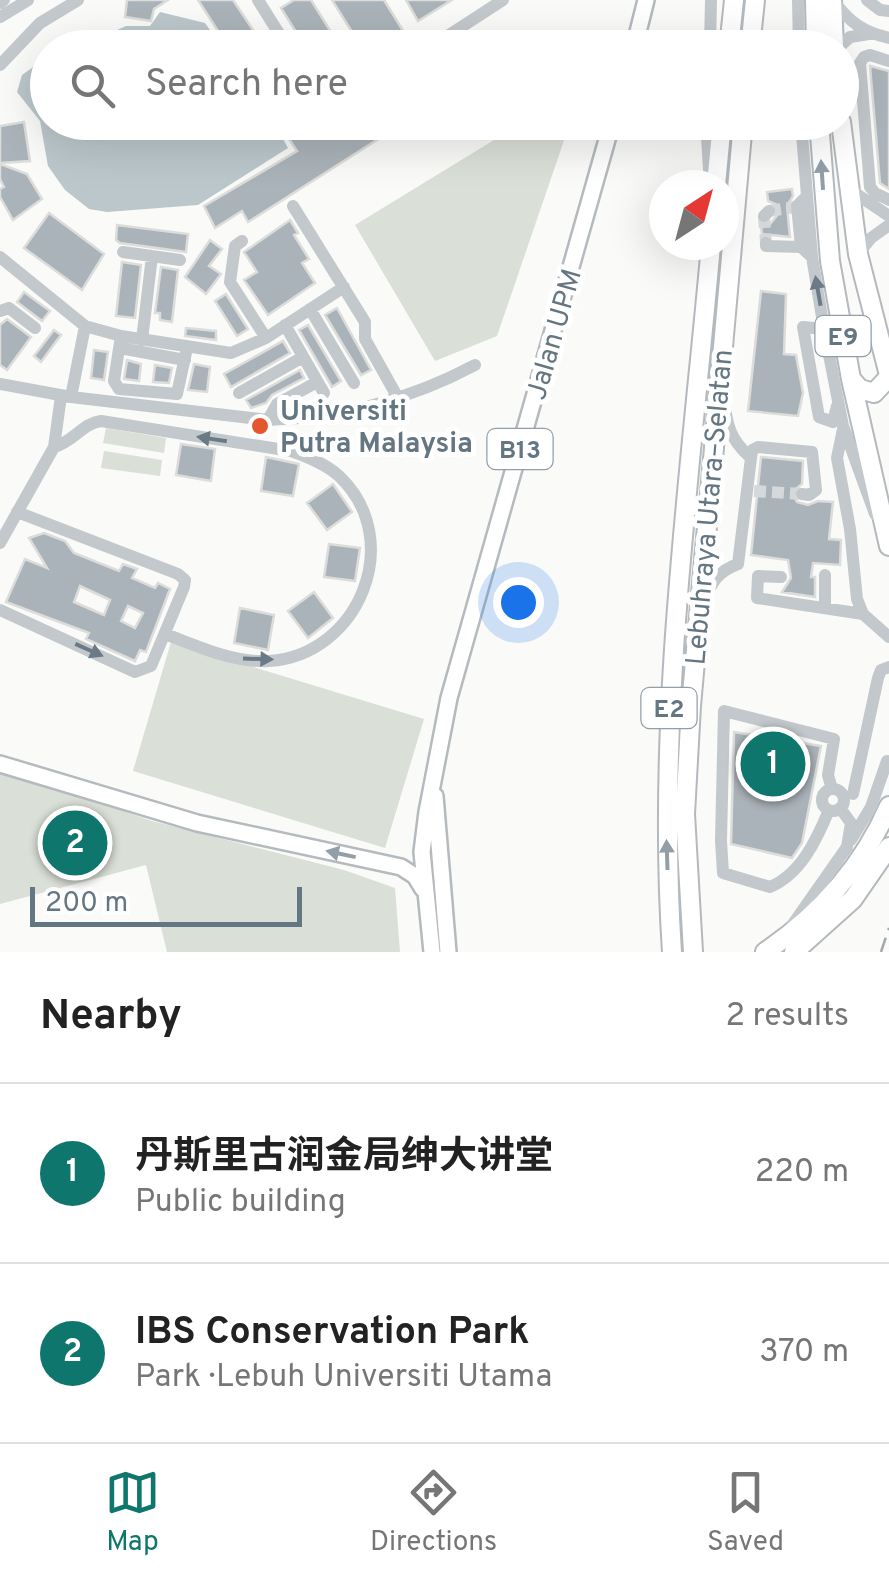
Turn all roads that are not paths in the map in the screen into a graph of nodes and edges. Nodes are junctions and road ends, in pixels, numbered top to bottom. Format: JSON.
{"nodes":[{"id":1,"x":28,"y":0,"type":"edge"},
{"id":2,"x":78,"y":0,"type":"edge"},
{"id":3,"x":258,"y":0,"type":"edge"},
{"id":4,"x":504,"y":0,"type":"edge"},
{"id":5,"x":646,"y":0,"type":"edge"},
{"id":6,"x":711,"y":0,"type":"edge"},
{"id":7,"x":734,"y":0,"type":"edge"},
{"id":8,"x":755,"y":0,"type":"edge"},
{"id":9,"x":798,"y":0,"type":"edge"},
{"id":10,"x":815,"y":0,"type":"edge"},
{"id":11,"x":833,"y":0,"type":"edge"},
{"id":12,"x":868,"y":0,"type":"edge"},
{"id":13,"x":889,"y":12,"type":"edge"},
{"id":14,"x":0,"y":17,"type":"edge"},
{"id":15,"x":34,"y":30,"type":"edge"},
{"id":16,"x":277,"y":30,"type":"edge"},
{"id":17,"x":457,"y":30,"type":"edge"},
{"id":18,"x":638,"y":30,"type":"edge"},
{"id":19,"x":710,"y":30,"type":"edge"},
{"id":20,"x":732,"y":30,"type":"edge"},
{"id":21,"x":752,"y":30,"type":"edge"},
{"id":22,"x":799,"y":30,"type":"edge"},
{"id":23,"x":816,"y":30,"type":"edge"},
{"id":24,"x":835,"y":30,"type":"edge"},
{"id":25,"x":30,"y":34,"type":"edge"},
{"id":26,"x":872,"y":34,"type":"junction"},
{"id":27,"x":859,"y":36,"type":"edge"},
{"id":28,"x":889,"y":38,"type":"edge"},
{"id":29,"x":889,"y":61,"type":"edge"},
{"id":30,"x":0,"y":65,"type":"edge"},
{"id":31,"x":607,"y":140,"type":"edge"},
{"id":32,"x":708,"y":140,"type":"edge"},
{"id":33,"x":719,"y":140,"type":"edge"},
{"id":34,"x":741,"y":140,"type":"edge"},
{"id":35,"x":801,"y":140,"type":"edge"},
{"id":36,"x":820,"y":140,"type":"edge"},
{"id":37,"x":842,"y":140,"type":"edge"},
{"id":38,"x":711,"y":170,"type":"edge"},
{"id":39,"x":715,"y":170,"type":"edge"},
{"id":40,"x":848,"y":188,"type":"junction"},
{"id":41,"x":889,"y":200,"type":"edge"},
{"id":42,"x":293,"y":206,"type":"dead end"},
{"id":43,"x":889,"y":216,"type":"edge"},
{"id":44,"x":889,"y":225,"type":"edge"},
{"id":45,"x":242,"y":241,"type":"dead end"},
{"id":46,"x":0,"y":242,"type":"edge"},
{"id":47,"x":766,"y":243,"type":"dead end"},
{"id":48,"x":123,"y":252,"type":"dead end"},
{"id":49,"x":807,"y":252,"type":"junction"},
{"id":50,"x":0,"y":254,"type":"edge"},
{"id":51,"x":858,"y":254,"type":"junction"},
{"id":52,"x":152,"y":256,"type":"junction"},
{"id":53,"x":180,"y":260,"type":"dead end"},
{"id":54,"x":710,"y":260,"type":"edge"},
{"id":55,"x":344,"y":287,"type":"junction"},
{"id":56,"x":310,"y":309,"type":"junction"},
{"id":57,"x":0,"y":311,"type":"edge"},
{"id":58,"x":285,"y":325,"type":"junction"},
{"id":59,"x":85,"y":326,"type":"junction"},
{"id":60,"x":35,"y":328,"type":"dead end"},
{"id":61,"x":824,"y":328,"type":"junction"},
{"id":62,"x":266,"y":338,"type":"junction"},
{"id":63,"x":142,"y":340,"type":"junction"},
{"id":64,"x":120,"y":342,"type":"junction"},
{"id":65,"x":186,"y":354,"type":"junction"},
{"id":66,"x":302,"y":357,"type":"junction"},
{"id":67,"x":475,"y":365,"type":"dead end"},
{"id":68,"x":720,"y":373,"type":"junction"},
{"id":69,"x":889,"y":376,"type":"edge"},
{"id":70,"x":851,"y":378,"type":"junction"},
{"id":71,"x":354,"y":383,"type":"dead end"},
{"id":72,"x":0,"y":384,"type":"edge"},
{"id":73,"x":239,"y":392,"type":"dead end"},
{"id":74,"x":66,"y":397,"type":"junction"},
{"id":75,"x":398,"y":398,"type":"junction"},
{"id":76,"x":838,"y":401,"type":"junction"},
{"id":77,"x":268,"y":420,"type":"junction"},
{"id":78,"x":843,"y":426,"type":"junction"},
{"id":79,"x":54,"y":447,"type":"junction"},
{"id":80,"x":749,"y":456,"type":"junction"},
{"id":81,"x":802,"y":494,"type":"dead end"},
{"id":82,"x":17,"y":512,"type":"junction"},
{"id":83,"x":2,"y":533,"type":"edge"},
{"id":84,"x":889,"y":550,"type":"edge"},
{"id":85,"x":826,"y":575,"type":"dead end"},
{"id":86,"x":781,"y":577,"type":"dead end"},
{"id":87,"x":825,"y":608,"type":"junction"},
{"id":88,"x":0,"y":610,"type":"edge"},
{"id":89,"x":863,"y":614,"type":"junction"},
{"id":90,"x":697,"y":616,"type":"junction"},
{"id":91,"x":165,"y":634,"type":"junction"},
{"id":92,"x":889,"y":636,"type":"edge"},
{"id":93,"x":889,"y":667,"type":"edge"},
{"id":94,"x":888,"y":757,"type":"edge"},
{"id":95,"x":0,"y":764,"type":"edge"},
{"id":96,"x":434,"y":777,"type":"junction"},
{"id":97,"x":839,"y":800,"type":"junction"},
{"id":98,"x":889,"y":806,"type":"edge"},
{"id":99,"x":846,"y":847,"type":"junction"},
{"id":100,"x":889,"y":848,"type":"edge"},
{"id":101,"x":425,"y":892,"type":"junction"},
{"id":102,"x":789,"y":946,"type":"edge"},
{"id":103,"x":432,"y":952,"type":"edge"},
{"id":104,"x":448,"y":952,"type":"edge"},
{"id":105,"x":672,"y":952,"type":"edge"},
{"id":106,"x":693,"y":952,"type":"edge"},
{"id":107,"x":765,"y":952,"type":"edge"}],
"edges":[{"from":1,"to":14,"type":"street"},
{"from":2,"to":15,"type":"street"},
{"from":3,"to":16,"type":"street"},
{"from":4,"to":17,"type":"street"},
{"from":5,"to":18,"type":"main road"},
{"from":6,"to":19,"type":"street"},
{"from":7,"to":20,"type":"highway"},
{"from":8,"to":21,"type":"highway"},
{"from":9,"to":22,"type":"street"},
{"from":10,"to":23,"type":"highway"},
{"from":11,"to":24,"type":"highway"},
{"from":11,"to":26,"type":"street"},
{"from":12,"to":13,"type":"street"},
{"from":25,"to":30,"type":"street"},
{"from":26,"to":27,"type":"street"},
{"from":26,"to":28,"type":"street"},
{"from":29,"to":41,"type":"street"},
{"from":31,"to":96,"type":"main road","name":"Jalan UPM","number":"B13"},
{"from":32,"to":38,"type":"street"},
{"from":33,"to":39,"type":"highway"},
{"from":34,"to":68,"type":"highway","name":"Lebuhraya Utara–Selatan","number":"E2"},
{"from":35,"to":49,"type":"street"},
{"from":70,"to":36,"type":"highway","number":"E9","one_way":true},
{"from":37,"to":40,"type":"highway","number":"E9"},
{"from":40,"to":43,"type":"street"},
{"from":40,"to":51,"type":"highway","number":"E9"},
{"from":42,"to":55,"type":"street"},
{"from":44,"to":51,"type":"street"},
{"from":45,"to":62,"type":"street"},
{"from":46,"to":50,"type":"street"},
{"from":47,"to":49,"type":"street"},
{"from":48,"to":52,"type":"street"},
{"from":61,"to":49,"type":"street","one_way":true},
{"from":50,"to":59,"type":"street"},
{"from":51,"to":69,"type":"highway","number":"E9"},
{"from":52,"to":53,"type":"street"},
{"from":52,"to":63,"type":"street"},
{"from":105,"to":54,"type":"highway","name":"Lebuhraya Utara–Selatan","number":"E2","one_way":true},
{"from":55,"to":56,"type":"street"},
{"from":55,"to":75,"type":"street"},
{"from":56,"to":58,"type":"street"},
{"from":56,"to":71,"type":"street"},
{"from":57,"to":60,"type":"street"},
{"from":58,"to":62,"type":"street"},
{"from":58,"to":66,"type":"street"},
{"from":59,"to":64,"type":"street"},
{"from":59,"to":74,"type":"street"},
{"from":61,"to":76,"type":"street"},
{"from":61,"to":76,"type":"street"},
{"from":62,"to":65,"type":"street"},
{"from":63,"to":64,"type":"street"},
{"from":63,"to":65,"type":"street"},
{"from":64,"to":65,"type":"street"},
{"from":64,"to":65,"type":"street"},
{"from":66,"to":73,"type":"street"},
{"from":66,"to":77,"type":"street"},
{"from":67,"to":75,"type":"street"},
{"from":68,"to":80,"type":"street"},
{"from":68,"to":90,"type":"highway","name":"Lebuhraya Utara–Selatan","number":"E2"},
{"from":69,"to":70,"type":"highway"},
{"from":70,"to":84,"type":"highway","number":"E9"},
{"from":72,"to":74,"type":"street"},
{"from":74,"to":77,"type":"street"},
{"from":74,"to":79,"type":"street"},
{"from":75,"to":77,"type":"street"},
{"from":76,"to":78,"type":"street"},
{"from":78,"to":84,"type":"street"},
{"from":78,"to":89,"type":"street"},
{"from":79,"to":82,"type":"street"},
{"from":91,"to":79,"type":"street","one_way":true},
{"from":80,"to":81,"type":"street"},
{"from":80,"to":90,"type":"street"},
{"from":82,"to":83,"type":"street"},
{"from":82,"to":91,"type":"street"},
{"from":85,"to":87,"type":"street"},
{"from":86,"to":87,"type":"street"},
{"from":87,"to":89,"type":"street"},
{"from":88,"to":91,"type":"street","one_way":true},
{"from":89,"to":92,"type":"street"},
{"from":90,"to":106,"type":"highway","name":"Lebuhraya Utara–Selatan","number":"E2"},
{"from":93,"to":97,"type":"street"},
{"from":94,"to":97,"type":"street"},
{"from":94,"to":99,"type":"street"},
{"from":101,"to":95,"type":"main road","one_way":true},
{"from":96,"to":101,"type":"main road","name":"Jalan UPM","number":"B13"},
{"from":96,"to":104,"type":"main road","name":"Jalan UPM","number":"B13"},
{"from":97,"to":97,"type":"street"},
{"from":97,"to":99,"type":"street"},
{"from":98,"to":102,"type":"highway"},
{"from":99,"to":102,"type":"street"},
{"from":100,"to":102,"type":"highway"},
{"from":101,"to":103,"type":"main road","name":"Jalan UPM","number":"B13"},
{"from":102,"to":107,"type":"highway"}]}
